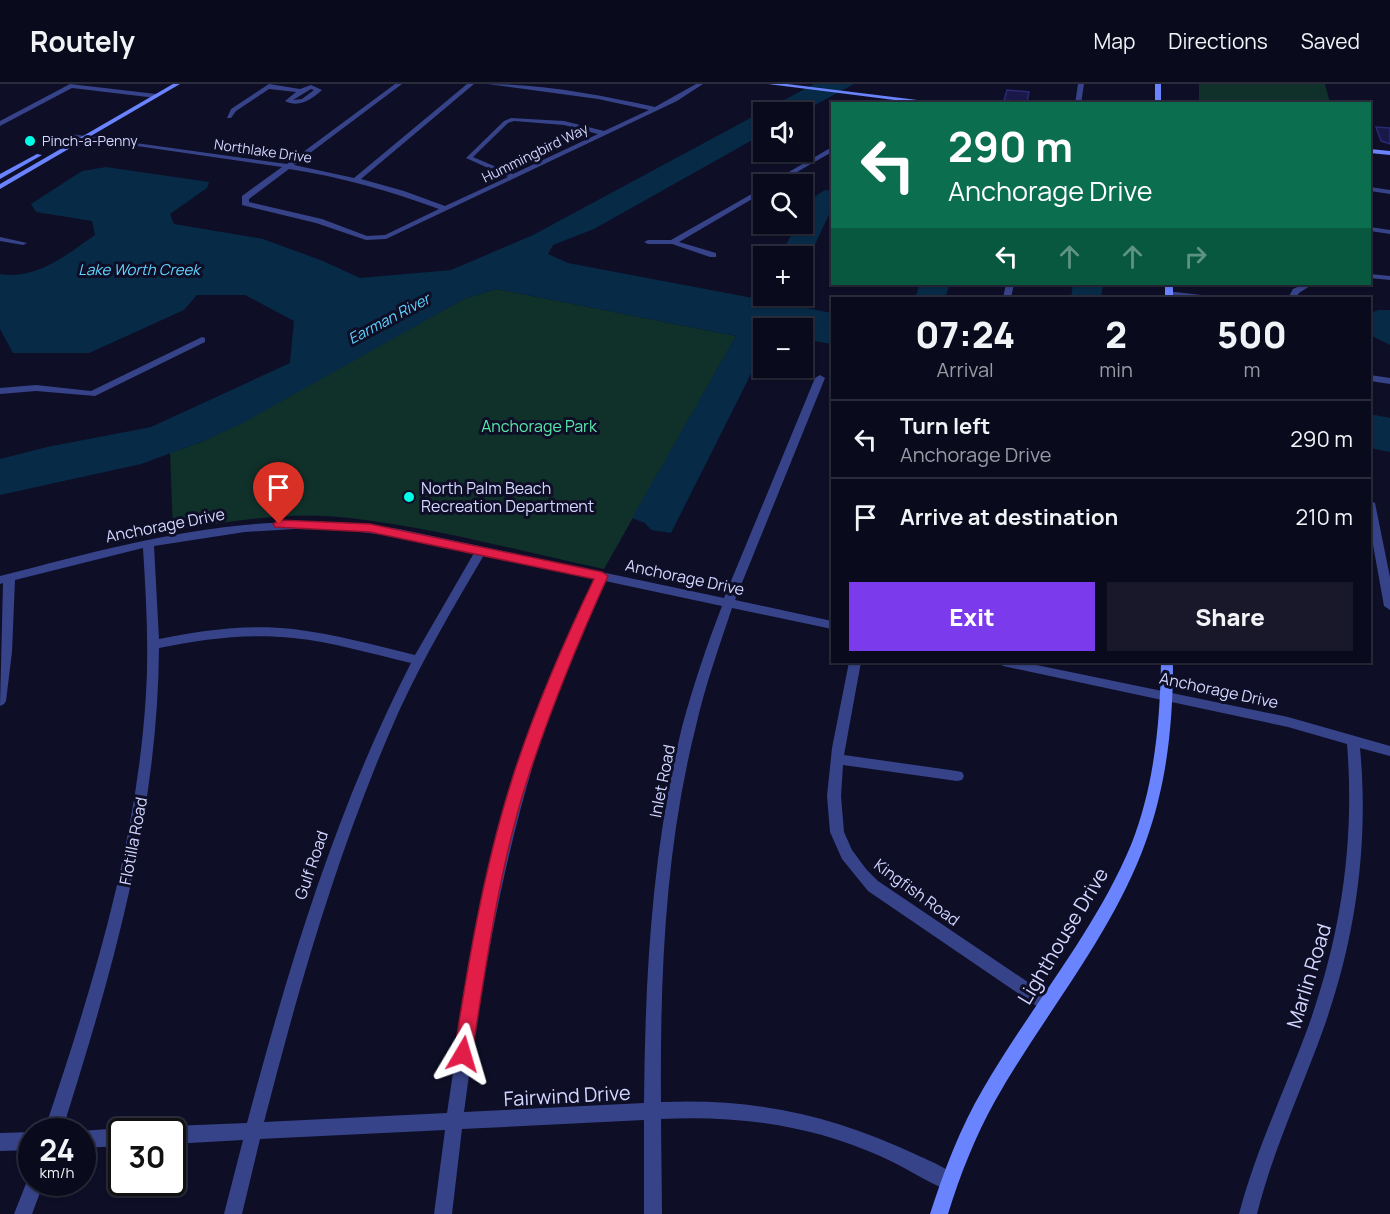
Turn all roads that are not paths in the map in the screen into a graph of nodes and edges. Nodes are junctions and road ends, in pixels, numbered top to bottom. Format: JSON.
{"nodes":[{"id":1,"x":162,"y":84,"type":"edge"},
{"id":2,"x":177,"y":84,"type":"edge"},
{"id":3,"x":399,"y":84,"type":"edge"},
{"id":4,"x":471,"y":84,"type":"edge"},
{"id":5,"x":490,"y":84,"type":"edge"},
{"id":6,"x":700,"y":84,"type":"edge"},
{"id":7,"x":771,"y":84,"type":"edge"},
{"id":8,"x":1081,"y":84,"type":"edge"},
{"id":9,"x":1158,"y":84,"type":"edge"},
{"id":10,"x":73,"y":85,"type":"edge"},
{"id":11,"x":270,"y":85,"type":"edge"},
{"id":12,"x":301,"y":91,"type":"dead end"},
{"id":13,"x":143,"y":95,"type":"junction"},
{"id":14,"x":156,"y":96,"type":"junction"},
{"id":15,"x":912,"y":102,"type":"edge"},
{"id":16,"x":1078,"y":102,"type":"edge"},
{"id":17,"x":1158,"y":102,"type":"edge"},
{"id":18,"x":654,"y":110,"type":"junction"},
{"id":19,"x":229,"y":117,"type":"dead end"},
{"id":20,"x":0,"y":123,"type":"edge"},
{"id":21,"x":603,"y":133,"type":"junction"},
{"id":22,"x":71,"y":136,"type":"junction"},
{"id":23,"x":84,"y":138,"type":"junction"},
{"id":24,"x":831,"y":150,"type":"edge"},
{"id":25,"x":1371,"y":151,"type":"edge"},
{"id":26,"x":1390,"y":153,"type":"edge"},
{"id":27,"x":288,"y":167,"type":"junction"},
{"id":28,"x":789,"y":174,"type":"edge"},
{"id":29,"x":513,"y":176,"type":"junction"},
{"id":30,"x":0,"y":177,"type":"edge"},
{"id":31,"x":357,"y":179,"type":"junction"},
{"id":32,"x":0,"y":187,"type":"edge"},
{"id":33,"x":1371,"y":189,"type":"edge"},
{"id":34,"x":1390,"y":192,"type":"edge"},
{"id":35,"x":753,"y":195,"type":"edge"},
{"id":36,"x":446,"y":209,"type":"junction"},
{"id":37,"x":1371,"y":229,"type":"edge"},
{"id":38,"x":1390,"y":232,"type":"edge"},
{"id":39,"x":0,"y":239,"type":"edge"},
{"id":40,"x":648,"y":242,"type":"dead end"},
{"id":41,"x":673,"y":242,"type":"junction"},
{"id":42,"x":23,"y":243,"type":"dead end"},
{"id":43,"x":713,"y":255,"type":"dead end"},
{"id":44,"x":1371,"y":276,"type":"edge"},
{"id":45,"x":1390,"y":278,"type":"edge"},
{"id":46,"x":1307,"y":285,"type":"edge"},
{"id":47,"x":1168,"y":292,"type":"edge"},
{"id":48,"x":1203,"y":297,"type":"edge"},
{"id":49,"x":1293,"y":297,"type":"edge"},
{"id":50,"x":202,"y":340,"type":"dead end"},
{"id":51,"x":820,"y":378,"type":"dead end"},
{"id":52,"x":1371,"y":378,"type":"edge"},
{"id":53,"x":1390,"y":381,"type":"edge"},
{"id":54,"x":0,"y":391,"type":"edge"},
{"id":55,"x":1371,"y":508,"type":"edge"},
{"id":56,"x":148,"y":542,"type":"junction"},
{"id":57,"x":482,"y":551,"type":"junction"},
{"id":58,"x":602,"y":576,"type":"junction"},
{"id":59,"x":4,"y":579,"type":"edge"},
{"id":60,"x":729,"y":603,"type":"junction"},
{"id":61,"x":1390,"y":606,"type":"edge"},
{"id":62,"x":831,"y":625,"type":"edge"},
{"id":63,"x":156,"y":644,"type":"junction"},
{"id":64,"x":417,"y":660,"type":"junction"},
{"id":65,"x":855,"y":663,"type":"edge"},
{"id":66,"x":1008,"y":663,"type":"edge"},
{"id":67,"x":1167,"y":663,"type":"edge"},
{"id":68,"x":1167,"y":696,"type":"junction"},
{"id":69,"x":0,"y":701,"type":"edge"},
{"id":70,"x":1353,"y":739,"type":"junction"},
{"id":71,"x":1390,"y":751,"type":"edge"},
{"id":72,"x":838,"y":759,"type":"junction"},
{"id":73,"x":957,"y":776,"type":"dead end"},
{"id":74,"x":1047,"y":1004,"type":"junction"},
{"id":75,"x":652,"y":1113,"type":"junction"},
{"id":76,"x":57,"y":1118,"type":"edge"},
{"id":77,"x":454,"y":1122,"type":"junction"},
{"id":78,"x":253,"y":1131,"type":"junction"},
{"id":79,"x":186,"y":1134,"type":"edge"},
{"id":80,"x":18,"y":1141,"type":"edge"},
{"id":81,"x":0,"y":1142,"type":"edge"},
{"id":82,"x":949,"y":1182,"type":"junction"},
{"id":83,"x":30,"y":1196,"type":"edge"},
{"id":84,"x":23,"y":1214,"type":"edge"},
{"id":85,"x":233,"y":1214,"type":"edge"},
{"id":86,"x":443,"y":1214,"type":"edge"},
{"id":87,"x":653,"y":1214,"type":"edge"},
{"id":88,"x":939,"y":1214,"type":"edge"},
{"id":89,"x":1248,"y":1214,"type":"edge"}],
"edges":[{"from":1,"to":13,"type":"street"},
{"from":2,"to":14,"type":"street"},
{"from":3,"to":27,"type":"street"},
{"from":4,"to":31,"type":"street"},
{"from":5,"to":18,"type":"street"},
{"from":6,"to":18,"type":"street","name":"Hummingbird Way"},
{"from":7,"to":15,"type":"street"},
{"from":8,"to":16,"type":"street"},
{"from":9,"to":17,"type":"street"},
{"from":10,"to":13,"type":"street"},
{"from":10,"to":20,"type":"street"},
{"from":11,"to":12,"type":"street"},
{"from":11,"to":19,"type":"street"},
{"from":13,"to":14,"type":"street"},
{"from":13,"to":22,"type":"street"},
{"from":14,"to":23,"type":"street"},
{"from":18,"to":21,"type":"street","name":"Hummingbird Way"},
{"from":21,"to":29,"type":"street","name":"Hummingbird Way"},
{"from":21,"to":29,"type":"street"},
{"from":22,"to":23,"type":"street","name":"Northlake Drive"},
{"from":22,"to":30,"type":"street"},
{"from":23,"to":27,"type":"street","name":"Northlake Drive"},
{"from":23,"to":32,"type":"street"},
{"from":24,"to":28,"type":"street"},
{"from":25,"to":26,"type":"street"},
{"from":27,"to":31,"type":"street","name":"Northlake Drive"},
{"from":27,"to":36,"type":"street","name":"Hummingbird Way"},
{"from":29,"to":36,"type":"street","name":"Hummingbird Way"},
{"from":31,"to":36,"type":"street","name":"Northlake Drive"},
{"from":33,"to":34,"type":"street"},
{"from":35,"to":41,"type":"street"},
{"from":37,"to":38,"type":"street"},
{"from":39,"to":42,"type":"street"},
{"from":40,"to":41,"type":"street"},
{"from":41,"to":43,"type":"street"},
{"from":44,"to":45,"type":"street"},
{"from":46,"to":49,"type":"street"},
{"from":47,"to":48,"type":"street"},
{"from":50,"to":54,"type":"street"},
{"from":51,"to":60,"type":"street","name":"Inlet Road"},
{"from":52,"to":53,"type":"street"},
{"from":55,"to":61,"type":"street"},
{"from":56,"to":57,"type":"street","name":"Anchorage Drive"},
{"from":56,"to":59,"type":"street","name":"Anchorage Drive"},
{"from":56,"to":63,"type":"street","name":"Flotilla Road"},
{"from":57,"to":58,"type":"street","name":"Anchorage Drive"},
{"from":57,"to":64,"type":"street","name":"Gulf Road"},
{"from":58,"to":60,"type":"street","name":"Anchorage Drive"},
{"from":58,"to":77,"type":"street"},
{"from":59,"to":69,"type":"street"},
{"from":60,"to":62,"type":"street","name":"Anchorage Drive"},
{"from":60,"to":75,"type":"street","name":"Inlet Road"},
{"from":63,"to":64,"type":"street"},
{"from":63,"to":76,"type":"street","name":"Flotilla Road"},
{"from":64,"to":78,"type":"street","name":"Gulf Road"},
{"from":65,"to":72,"type":"street","name":"Kingfish Road"},
{"from":66,"to":68,"type":"street","name":"Anchorage Drive"},
{"from":67,"to":68,"type":"street","name":"Lighthouse Drive"},
{"from":68,"to":70,"type":"street","name":"Anchorage Drive"},
{"from":68,"to":74,"type":"street","name":"Lighthouse Drive"},
{"from":70,"to":71,"type":"street","name":"Anchorage Drive"},
{"from":70,"to":89,"type":"street","name":"Marlin Road"},
{"from":72,"to":73,"type":"street"},
{"from":72,"to":74,"type":"street","name":"Kingfish Road"},
{"from":74,"to":82,"type":"street","name":"Lighthouse Drive"},
{"from":75,"to":77,"type":"street","name":"Fairwind Drive"},
{"from":75,"to":82,"type":"street","name":"Fairwind Drive"},
{"from":75,"to":87,"type":"street","name":"Inlet Road"},
{"from":77,"to":78,"type":"street","name":"Fairwind Drive"},
{"from":77,"to":86,"type":"street"},
{"from":78,"to":79,"type":"street","name":"Fairwind Drive"},
{"from":78,"to":85,"type":"street","name":"Gulf Road"},
{"from":80,"to":81,"type":"street"},
{"from":82,"to":88,"type":"street","name":"Lighthouse Drive"},
{"from":83,"to":84,"type":"street"}]}
